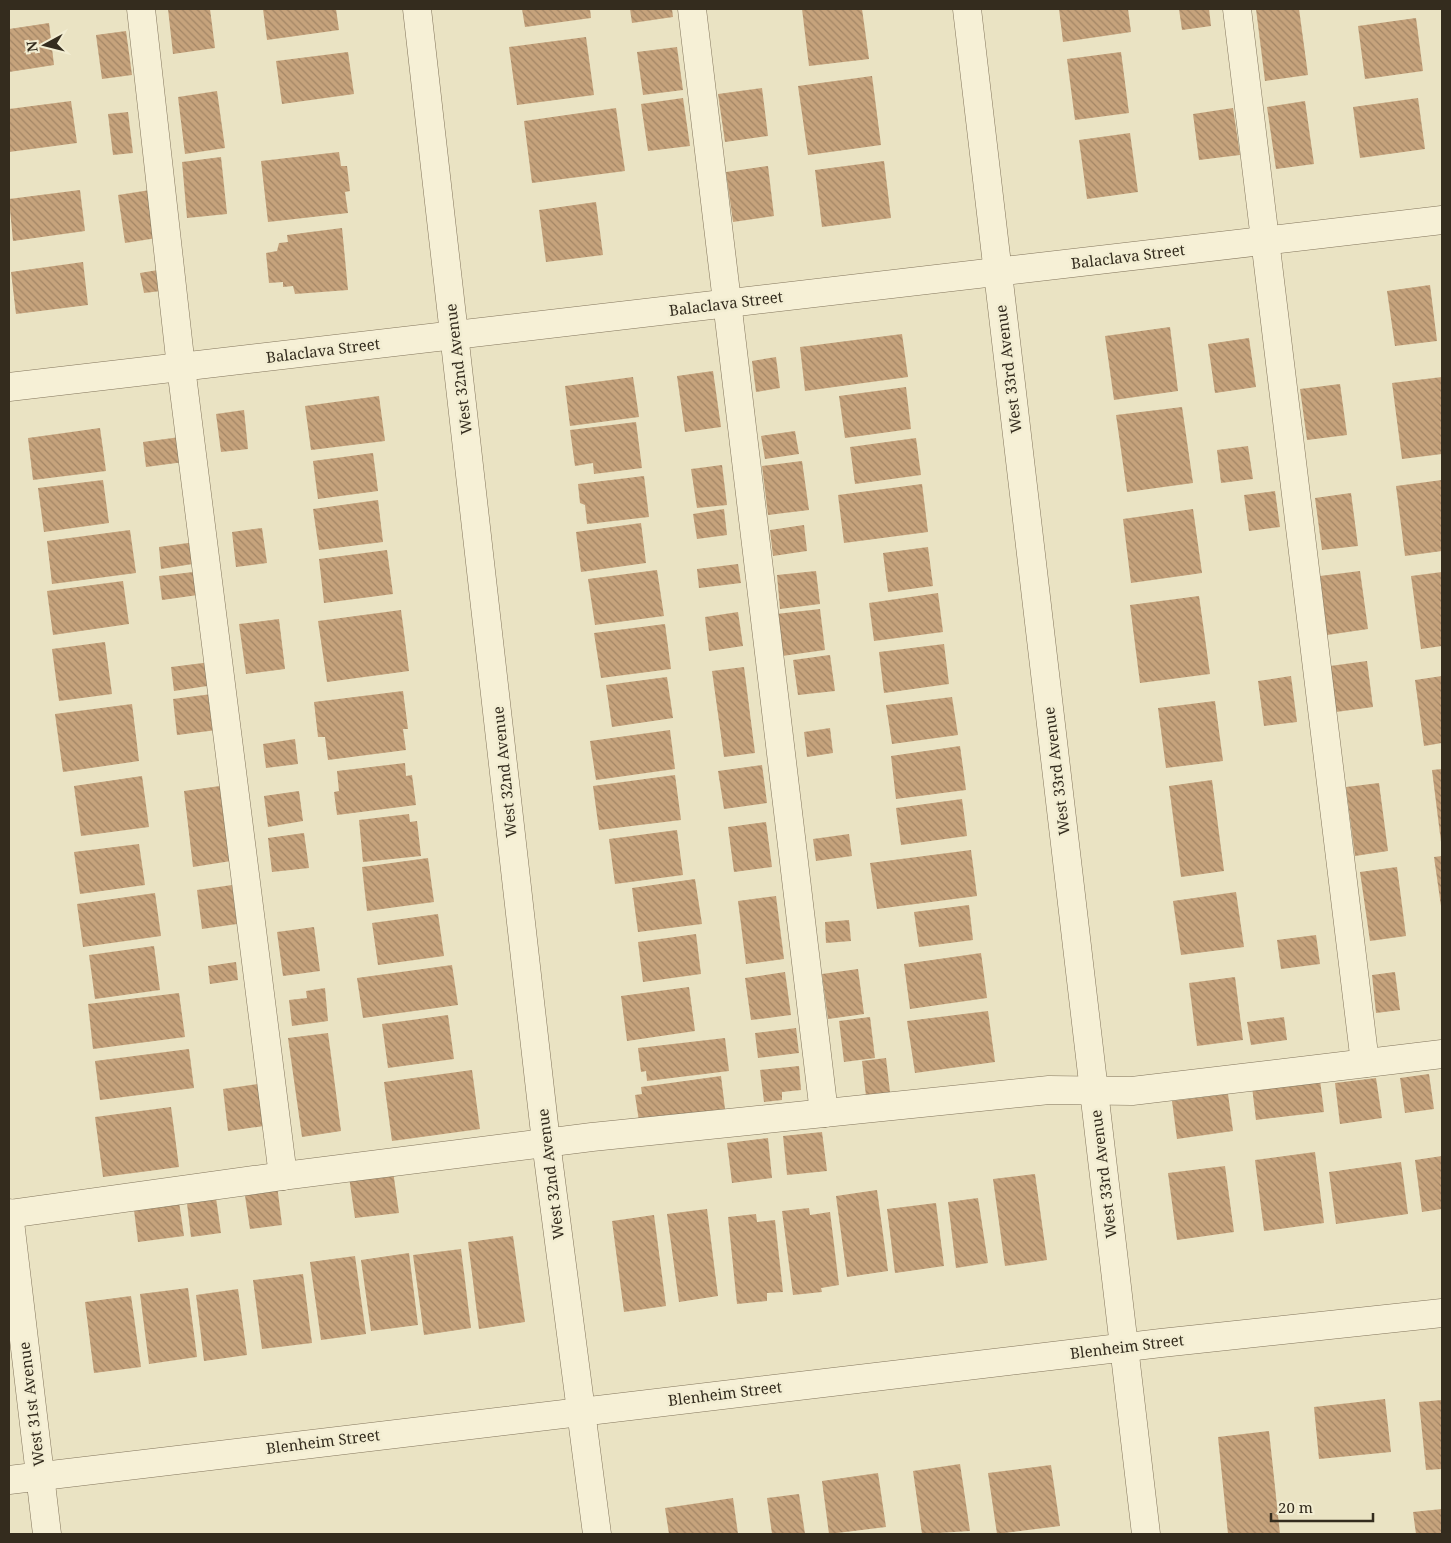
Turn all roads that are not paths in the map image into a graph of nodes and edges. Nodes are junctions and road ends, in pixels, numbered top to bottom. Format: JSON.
{"nodes":[{"id":1,"x":141,"y":9,"type":"edge"},
{"id":2,"x":417,"y":9,"type":"edge"},
{"id":3,"x":692,"y":9,"type":"edge"},
{"id":4,"x":967,"y":9,"type":"edge"},
{"id":5,"x":1237,"y":9,"type":"edge"},
{"id":6,"x":1442,"y":220,"type":"edge"},
{"id":7,"x":1266,"y":241,"type":"junction"},
{"id":8,"x":998,"y":272,"type":"junction"},
{"id":9,"x":727,"y":304,"type":"junction"},
{"id":10,"x":455,"y":335,"type":"junction"},
{"id":11,"x":181,"y":367,"type":"junction"},
{"id":12,"x":9,"y":387,"type":"edge"},
{"id":13,"x":1442,"y":1054,"type":"edge"},
{"id":14,"x":1365,"y":1064,"type":"junction"},
{"id":15,"x":1094,"y":1090,"type":"junction"},
{"id":16,"x":824,"y":1113,"type":"junction"},
{"id":17,"x":546,"y":1142,"type":"junction"},
{"id":18,"x":283,"y":1176,"type":"junction"},
{"id":19,"x":9,"y":1214,"type":"edge"},
{"id":20,"x":1442,"y":1313,"type":"edge"},
{"id":21,"x":1124,"y":1347,"type":"junction"},
{"id":22,"x":581,"y":1411,"type":"junction"},
{"id":23,"x":40,"y":1477,"type":"junction"},
{"id":24,"x":9,"y":1480,"type":"edge"},
{"id":25,"x":47,"y":1534,"type":"edge"},
{"id":26,"x":597,"y":1534,"type":"edge"},
{"id":27,"x":1146,"y":1534,"type":"edge"}],
"edges":[{"from":1,"to":11,"type":"street"},
{"from":2,"to":10,"type":"street","name":"West 32nd Avenue"},
{"from":3,"to":9,"type":"street"},
{"from":4,"to":8,"type":"street","name":"West 33rd Avenue"},
{"from":5,"to":7,"type":"street"},
{"from":6,"to":7,"type":"street","name":"Balaclava Street"},
{"from":7,"to":8,"type":"street","name":"Balaclava Street"},
{"from":7,"to":14,"type":"street"},
{"from":8,"to":9,"type":"street","name":"Balaclava Street"},
{"from":8,"to":15,"type":"street","name":"West 33rd Avenue"},
{"from":9,"to":10,"type":"street","name":"Balaclava Street"},
{"from":9,"to":16,"type":"street"},
{"from":10,"to":11,"type":"street","name":"Balaclava Street"},
{"from":10,"to":17,"type":"street","name":"West 32nd Avenue"},
{"from":11,"to":12,"type":"street","name":"Balaclava Street"},
{"from":11,"to":18,"type":"street"},
{"from":13,"to":14,"type":"street"},
{"from":14,"to":15,"type":"street"},
{"from":15,"to":16,"type":"street"},
{"from":15,"to":21,"type":"street","name":"West 33rd Avenue"},
{"from":16,"to":17,"type":"street"},
{"from":17,"to":18,"type":"street"},
{"from":17,"to":22,"type":"street","name":"West 32nd Avenue"},
{"from":18,"to":19,"type":"street"},
{"from":19,"to":23,"type":"street","name":"West 31st Avenue"},
{"from":20,"to":21,"type":"street","name":"Blenheim Street"},
{"from":21,"to":22,"type":"street","name":"Blenheim Street"},
{"from":21,"to":27,"type":"street","name":"West 33rd Avenue"},
{"from":22,"to":23,"type":"street","name":"Blenheim Street"},
{"from":22,"to":26,"type":"street","name":"West 32nd Avenue"},
{"from":23,"to":24,"type":"street","name":"Blenheim Street"},
{"from":23,"to":25,"type":"street","name":"West 31st Avenue"}]}
